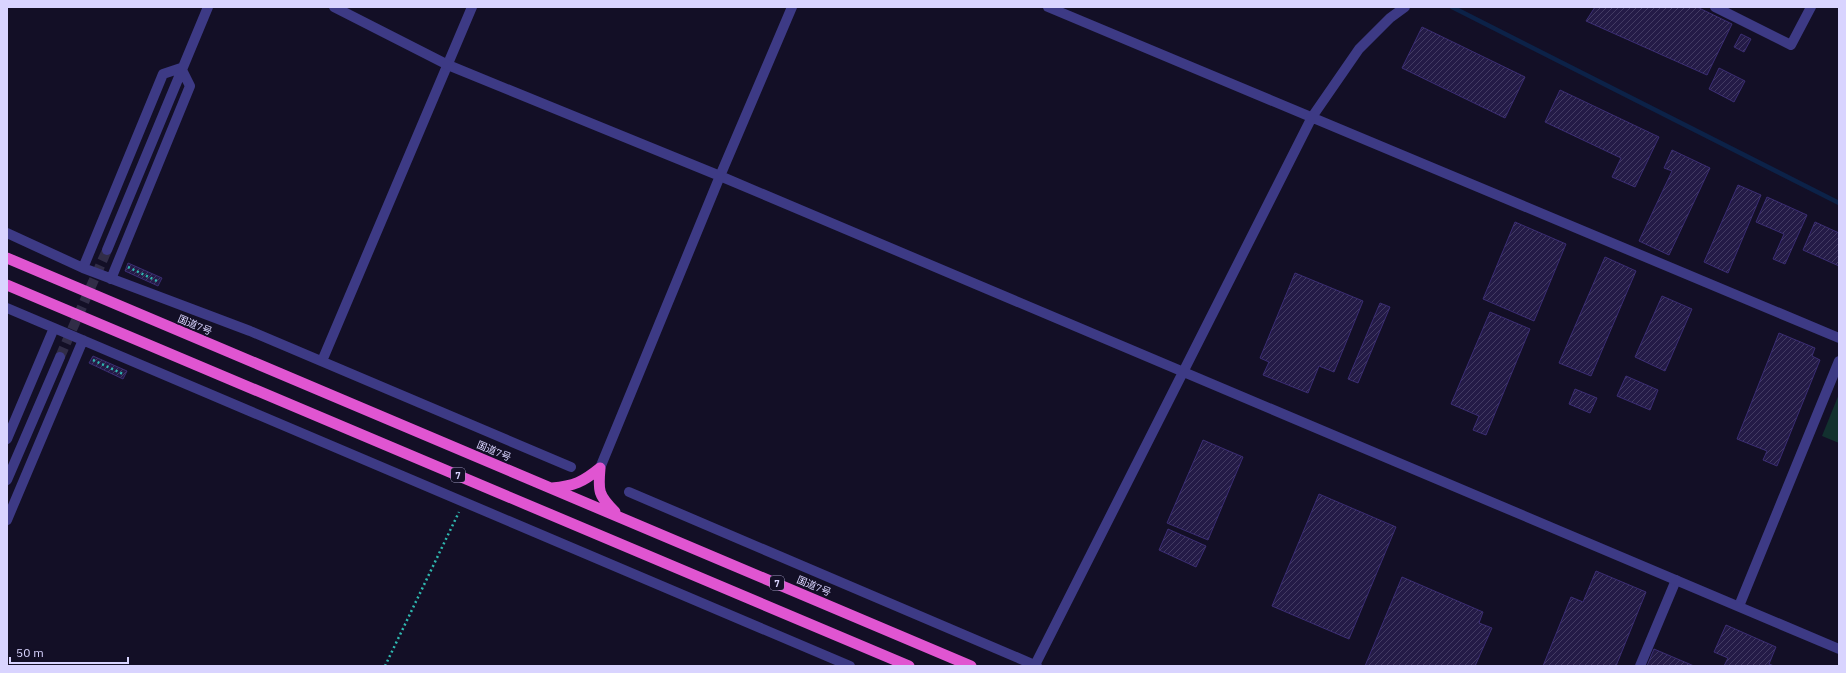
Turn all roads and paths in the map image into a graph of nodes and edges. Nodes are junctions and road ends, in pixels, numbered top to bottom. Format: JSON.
{"nodes":[{"id":1,"x":208,"y":7,"type":"edge"},
{"id":2,"x":334,"y":7,"type":"edge"},
{"id":3,"x":472,"y":7,"type":"edge"},
{"id":4,"x":792,"y":7,"type":"edge"},
{"id":5,"x":1048,"y":7,"type":"edge"},
{"id":6,"x":1405,"y":7,"type":"edge"},
{"id":7,"x":1715,"y":7,"type":"edge"},
{"id":8,"x":1811,"y":7,"type":"edge"},
{"id":9,"x":448,"y":65,"type":"junction"},
{"id":10,"x":181,"y":68,"type":"junction"},
{"id":11,"x":1312,"y":117,"type":"junction"},
{"id":12,"x":720,"y":176,"type":"junction"},
{"id":13,"x":7,"y":233,"type":"edge"},
{"id":14,"x":107,"y":250,"type":"tunnel mouth"},
{"id":15,"x":7,"y":258,"type":"edge"},
{"id":16,"x":128,"y":267,"type":"dead end"},
{"id":17,"x":83,"y":268,"type":"junction"},
{"id":18,"x":111,"y":279,"type":"junction"},
{"id":19,"x":157,"y":280,"type":"dead end"},
{"id":20,"x":7,"y":285,"type":"edge"},
{"id":21,"x":7,"y":308,"type":"edge"},
{"id":22,"x":54,"y":328,"type":"junction"},
{"id":23,"x":1839,"y":338,"type":"edge"},
{"id":24,"x":83,"y":340,"type":"junction"},
{"id":25,"x":60,"y":357,"type":"tunnel mouth"},
{"id":26,"x":93,"y":360,"type":"dead end"},
{"id":27,"x":322,"y":361,"type":"junction"},
{"id":28,"x":1839,"y":361,"type":"edge"},
{"id":29,"x":1184,"y":372,"type":"junction"},
{"id":30,"x":123,"y":374,"type":"dead end"},
{"id":31,"x":7,"y":439,"type":"edge"},
{"id":32,"x":571,"y":467,"type":"dead end"},
{"id":33,"x":600,"y":468,"type":"junction"},
{"id":34,"x":7,"y":480,"type":"edge"},
{"id":35,"x":550,"y":488,"type":"junction"},
{"id":36,"x":629,"y":492,"type":"dead end"},
{"id":37,"x":463,"y":503,"type":"junction"},
{"id":38,"x":619,"y":516,"type":"junction"},
{"id":39,"x":7,"y":520,"type":"edge"},
{"id":40,"x":1676,"y":580,"type":"junction"},
{"id":41,"x":1739,"y":606,"type":"junction"},
{"id":42,"x":1839,"y":649,"type":"edge"},
{"id":43,"x":385,"y":666,"type":"edge"},
{"id":44,"x":850,"y":666,"type":"edge"},
{"id":45,"x":909,"y":666,"type":"edge"},
{"id":46,"x":971,"y":666,"type":"edge"},
{"id":47,"x":1036,"y":666,"type":"edge"},
{"id":48,"x":1640,"y":666,"type":"edge"}],
"edges":[{"from":1,"to":10,"type":"street"},
{"from":2,"to":9,"type":"street"},
{"from":3,"to":9,"type":"street"},
{"from":4,"to":12,"type":"street"},
{"from":5,"to":11,"type":"street"},
{"from":6,"to":11,"type":"street"},
{"from":7,"to":8,"type":"street"},
{"from":9,"to":12,"type":"street"},
{"from":9,"to":27,"type":"street"},
{"from":10,"to":14,"type":"street"},
{"from":10,"to":17,"type":"street"},
{"from":10,"to":18,"type":"street"},
{"from":11,"to":23,"type":"street"},
{"from":11,"to":29,"type":"street"},
{"from":12,"to":29,"type":"street"},
{"from":12,"to":33,"type":"street"},
{"from":13,"to":17,"type":"street"},
{"from":15,"to":35,"type":"highway","name":"国道7号","number":"7"},
{"from":16,"to":19,"type":"path"},
{"from":17,"to":18,"type":"street"},
{"from":18,"to":27,"type":"street"},
{"from":20,"to":45,"type":"highway","number":"7"},
{"from":21,"to":22,"type":"street"},
{"from":22,"to":24,"type":"street"},
{"from":22,"to":31,"type":"street"},
{"from":24,"to":37,"type":"street"},
{"from":24,"to":39,"type":"street"},
{"from":25,"to":34,"type":"street"},
{"from":26,"to":30,"type":"path"},
{"from":27,"to":32,"type":"street"},
{"from":28,"to":41,"type":"street"},
{"from":29,"to":40,"type":"street"},
{"from":29,"to":47,"type":"street"},
{"from":33,"to":35,"type":"highway"},
{"from":33,"to":38,"type":"highway"},
{"from":35,"to":38,"type":"highway","name":"国道7号","number":"7"},
{"from":36,"to":47,"type":"street"},
{"from":37,"to":43,"type":"path"},
{"from":37,"to":44,"type":"street"},
{"from":38,"to":46,"type":"highway","name":"国道7号","number":"7"},
{"from":40,"to":41,"type":"street"},
{"from":40,"to":48,"type":"street"},
{"from":41,"to":42,"type":"street"}]}
